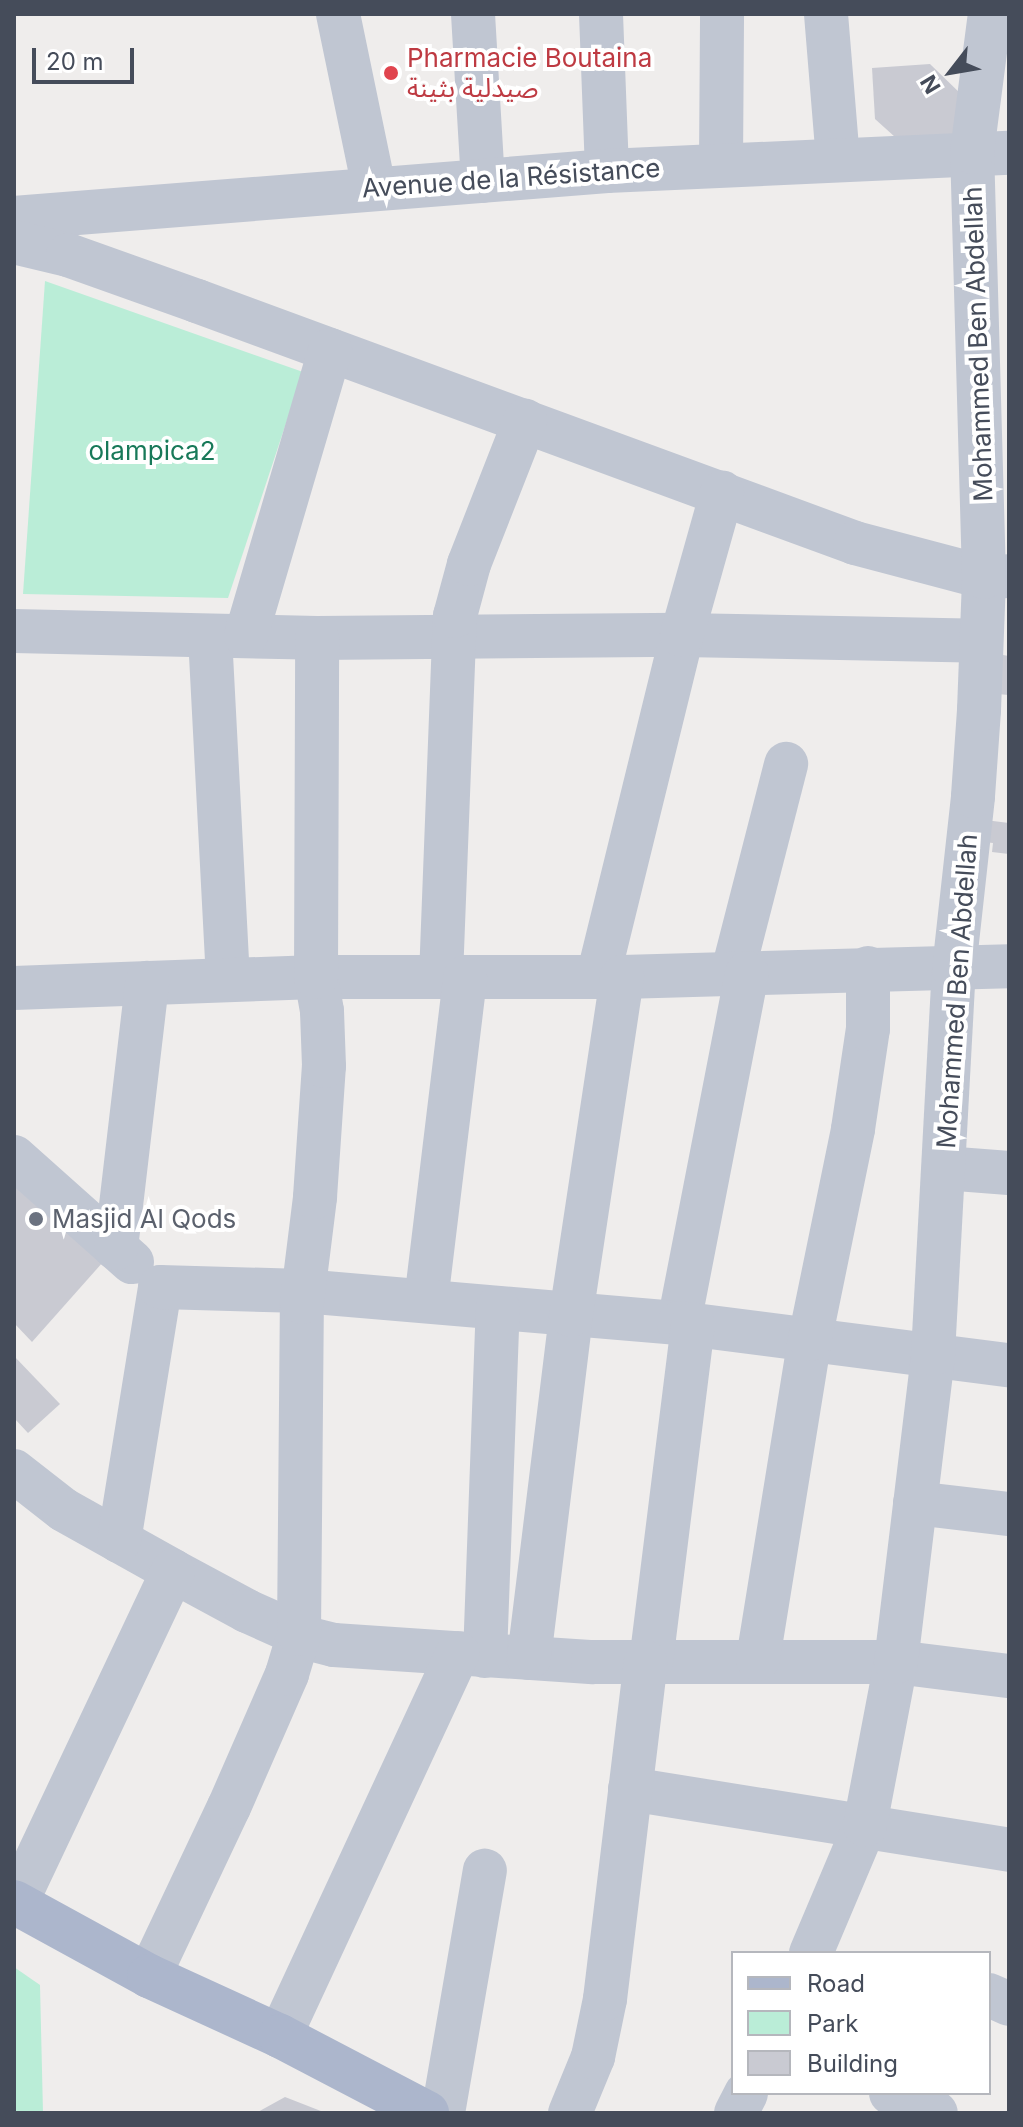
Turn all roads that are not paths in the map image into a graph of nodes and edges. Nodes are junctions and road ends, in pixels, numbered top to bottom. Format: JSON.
{"nodes":[{"id":1,"x":338,"y":14,"type":"edge"},
{"id":2,"x":473,"y":14,"type":"edge"},
{"id":3,"x":601,"y":14,"type":"edge"},
{"id":4,"x":722,"y":14,"type":"edge"},
{"id":5,"x":826,"y":14,"type":"edge"},
{"id":6,"x":990,"y":14,"type":"edge"},
{"id":7,"x":990,"y":152,"type":"edge"},
{"id":8,"x":838,"y":160,"type":"junction"},
{"id":9,"x":721,"y":164,"type":"junction"},
{"id":10,"x":607,"y":171,"type":"junction"},
{"id":11,"x":483,"y":181,"type":"junction"},
{"id":12,"x":374,"y":188,"type":"junction"},
{"id":13,"x":14,"y":218,"type":"edge"},
{"id":14,"x":14,"y":242,"type":"edge"},
{"id":15,"x":330,"y":350,"type":"junction"},
{"id":16,"x":525,"y":421,"type":"junction"},
{"id":17,"x":722,"y":493,"type":"junction"},
{"id":18,"x":996,"y":577,"type":"edge"},
{"id":19,"x":14,"y":631,"type":"edge"},
{"id":20,"x":454,"y":635,"type":"junction"},
{"id":21,"x":682,"y":635,"type":"junction"},
{"id":22,"x":228,"y":636,"type":"junction"},
{"id":23,"x":317,"y":638,"type":"junction"},
{"id":24,"x":981,"y":641,"type":"junction"},
{"id":25,"x":786,"y":764,"type":"dead end"},
{"id":26,"x":1009,"y":966,"type":"edge"},
{"id":27,"x":868,"y":968,"type":"junction"},
{"id":28,"x":954,"y":969,"type":"junction"},
{"id":29,"x":739,"y":974,"type":"junction"},
{"id":30,"x":316,"y":977,"type":"junction"},
{"id":31,"x":453,"y":977,"type":"junction"},
{"id":32,"x":610,"y":977,"type":"junction"},
{"id":33,"x":228,"y":980,"type":"junction"},
{"id":34,"x":147,"y":983,"type":"junction"},
{"id":35,"x":14,"y":988,"type":"edge"},
{"id":36,"x":14,"y":1157,"type":"edge"},
{"id":37,"x":944,"y":1168,"type":"junction"},
{"id":38,"x":1009,"y":1173,"type":"edge"},
{"id":39,"x":116,"y":1248,"type":"junction"},
{"id":40,"x":160,"y":1287,"type":"junction"},
{"id":41,"x":303,"y":1291,"type":"junction"},
{"id":42,"x":426,"y":1301,"type":"junction"},
{"id":43,"x":498,"y":1308,"type":"junction"},
{"id":44,"x":571,"y":1315,"type":"junction"},
{"id":45,"x":686,"y":1324,"type":"junction"},
{"id":46,"x":810,"y":1339,"type":"junction"},
{"id":47,"x":933,"y":1354,"type":"junction"},
{"id":48,"x":1009,"y":1365,"type":"edge"},
{"id":49,"x":14,"y":1471,"type":"edge"},
{"id":50,"x":915,"y":1503,"type":"junction"},
{"id":51,"x":1009,"y":1514,"type":"edge"},
{"id":52,"x":119,"y":1541,"type":"junction"},
{"id":53,"x":173,"y":1571,"type":"junction"},
{"id":54,"x":299,"y":1634,"type":"junction"},
{"id":55,"x":471,"y":1654,"type":"junction"},
{"id":56,"x":529,"y":1658,"type":"junction"},
{"id":57,"x":758,"y":1659,"type":"junction"},
{"id":58,"x":648,"y":1662,"type":"junction"},
{"id":59,"x":896,"y":1662,"type":"junction"},
{"id":60,"x":1009,"y":1676,"type":"edge"},
{"id":61,"x":630,"y":1789,"type":"junction"},
{"id":62,"x":865,"y":1825,"type":"junction"},
{"id":63,"x":1009,"y":1850,"type":"edge"},
{"id":64,"x":485,"y":1871,"type":"dead end"},
{"id":65,"x":15,"y":1902,"type":"edge"},
{"id":66,"x":812,"y":1951,"type":"edge"},
{"id":67,"x":149,"y":1976,"type":"junction"},
{"id":68,"x":280,"y":2036,"type":"junction"},
{"id":69,"x":745,"y":2095,"type":"edge"},
{"id":70,"x":427,"y":2113,"type":"edge"},
{"id":71,"x":443,"y":2113,"type":"edge"},
{"id":72,"x":570,"y":2113,"type":"edge"},
{"id":73,"x":736,"y":2113,"type":"edge"}],
"edges":[{"from":1,"to":12,"type":"street"},
{"from":2,"to":11,"type":"street"},
{"from":3,"to":10,"type":"street"},
{"from":4,"to":9,"type":"street"},
{"from":5,"to":8,"type":"street"},
{"from":6,"to":7,"type":"street","name":"Mohammed Ben Abdellah"},
{"from":7,"to":8,"type":"street","name":"Avenue de la Résistance"},
{"from":7,"to":18,"type":"street","name":"Mohammed Ben Abdellah"},
{"from":8,"to":9,"type":"street","name":"Avenue de la Résistance"},
{"from":9,"to":10,"type":"street","name":"Avenue de la Résistance"},
{"from":10,"to":11,"type":"street","name":"Avenue de la Résistance"},
{"from":11,"to":12,"type":"street","name":"Avenue de la Résistance"},
{"from":12,"to":13,"type":"street","name":"Avenue de la Résistance"},
{"from":14,"to":15,"type":"street"},
{"from":15,"to":16,"type":"street"},
{"from":15,"to":22,"type":"street"},
{"from":16,"to":17,"type":"street"},
{"from":16,"to":20,"type":"street"},
{"from":17,"to":18,"type":"street"},
{"from":17,"to":21,"type":"street"},
{"from":18,"to":24,"type":"street","name":"Mohammed Ben Abdellah"},
{"from":19,"to":22,"type":"street"},
{"from":20,"to":21,"type":"street"},
{"from":20,"to":23,"type":"street"},
{"from":20,"to":31,"type":"street"},
{"from":21,"to":24,"type":"street"},
{"from":21,"to":32,"type":"street"},
{"from":22,"to":23,"type":"street"},
{"from":22,"to":33,"type":"street"},
{"from":23,"to":30,"type":"street"},
{"from":24,"to":28,"type":"street","name":"Mohammed Ben Abdellah"},
{"from":25,"to":29,"type":"street"},
{"from":26,"to":28,"type":"street"},
{"from":27,"to":28,"type":"street"},
{"from":27,"to":29,"type":"street"},
{"from":27,"to":46,"type":"street"},
{"from":28,"to":37,"type":"street","name":"Mohammed Ben Abdellah"},
{"from":29,"to":32,"type":"street"},
{"from":29,"to":45,"type":"street"},
{"from":30,"to":31,"type":"street"},
{"from":30,"to":33,"type":"street"},
{"from":30,"to":41,"type":"street"},
{"from":31,"to":32,"type":"street"},
{"from":31,"to":42,"type":"street"},
{"from":32,"to":44,"type":"street"},
{"from":33,"to":34,"type":"street"},
{"from":34,"to":35,"type":"street"},
{"from":34,"to":39,"type":"street"},
{"from":36,"to":39,"type":"street"},
{"from":37,"to":38,"type":"street"},
{"from":37,"to":47,"type":"street","name":"Mohammed Ben Abdellah"},
{"from":39,"to":40,"type":"street"},
{"from":40,"to":41,"type":"street"},
{"from":40,"to":52,"type":"street"},
{"from":41,"to":42,"type":"street"},
{"from":41,"to":54,"type":"street"},
{"from":42,"to":43,"type":"street"},
{"from":43,"to":44,"type":"street"},
{"from":43,"to":55,"type":"street"},
{"from":44,"to":45,"type":"street"},
{"from":44,"to":56,"type":"street"},
{"from":45,"to":46,"type":"street"},
{"from":45,"to":58,"type":"street"},
{"from":46,"to":47,"type":"street"},
{"from":46,"to":57,"type":"street"},
{"from":47,"to":48,"type":"street"},
{"from":47,"to":50,"type":"street","name":"Mohammed Ben Abdellah"},
{"from":49,"to":52,"type":"street"},
{"from":50,"to":51,"type":"street"},
{"from":50,"to":59,"type":"street","name":"Mohammed Ben Abdellah"},
{"from":52,"to":53,"type":"street"},
{"from":53,"to":54,"type":"street"},
{"from":53,"to":65,"type":"street"},
{"from":54,"to":55,"type":"street"},
{"from":54,"to":67,"type":"street"},
{"from":55,"to":56,"type":"street"},
{"from":55,"to":68,"type":"street"},
{"from":56,"to":58,"type":"street"},
{"from":57,"to":58,"type":"street"},
{"from":57,"to":59,"type":"street"},
{"from":58,"to":61,"type":"street"},
{"from":59,"to":60,"type":"street"},
{"from":59,"to":62,"type":"street","name":"Mohammed Ben Abdellah"},
{"from":61,"to":62,"type":"street"},
{"from":61,"to":72,"type":"street"},
{"from":62,"to":63,"type":"street"},
{"from":62,"to":66,"type":"street","name":"Mohammed Ben Abdellah"},
{"from":64,"to":71,"type":"street"},
{"from":65,"to":67,"type":"main road"},
{"from":67,"to":68,"type":"main road"},
{"from":68,"to":70,"type":"main road"},
{"from":69,"to":73,"type":"street"}]}
